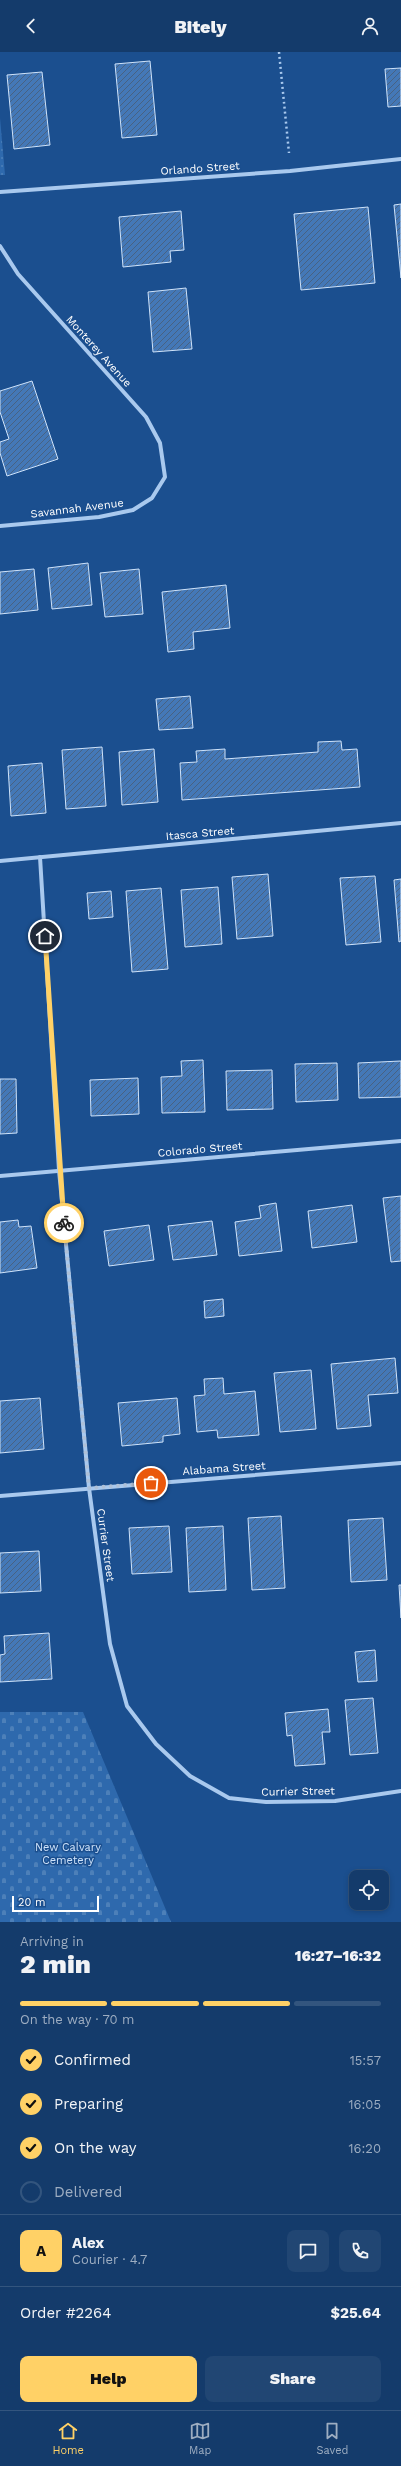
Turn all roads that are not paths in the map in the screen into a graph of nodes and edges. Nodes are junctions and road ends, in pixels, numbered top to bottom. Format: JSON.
{"nodes":[{"id":1,"x":401,"y":159,"type":"edge"},
{"id":2,"x":0,"y":192,"type":"edge"},
{"id":3,"x":0,"y":246,"type":"edge"},
{"id":4,"x":165,"y":477,"type":"joint"},
{"id":5,"x":0,"y":526,"type":"edge"},
{"id":6,"x":401,"y":823,"type":"edge"},
{"id":7,"x":40,"y":857,"type":"junction"},
{"id":8,"x":0,"y":860,"type":"edge"},
{"id":9,"x":401,"y":1141,"type":"edge"},
{"id":10,"x":59,"y":1170,"type":"junction"},
{"id":11,"x":0,"y":1176,"type":"edge"},
{"id":12,"x":401,"y":1463,"type":"edge"},
{"id":13,"x":89,"y":1488,"type":"junction"},
{"id":14,"x":0,"y":1496,"type":"edge"},
{"id":15,"x":401,"y":1791,"type":"edge"}],
"edges":[{"from":1,"to":2,"type":"street","name":"Orlando Street"},
{"from":3,"to":4,"type":"street","name":"Monterey Avenue"},
{"from":4,"to":5,"type":"street","name":"Savannah Avenue"},
{"from":6,"to":7,"type":"street","name":"Itasca Street"},
{"from":7,"to":8,"type":"street","name":"Itasca Street"},
{"from":7,"to":10,"type":"street","name":"Currier Street"},
{"from":9,"to":10,"type":"street","name":"Colorado Street"},
{"from":10,"to":11,"type":"street","name":"Colorado Street"},
{"from":10,"to":13,"type":"street","name":"Currier Street"},
{"from":12,"to":13,"type":"street","name":"Alabama Street"},
{"from":13,"to":14,"type":"street","name":"Alabama Street"},
{"from":13,"to":15,"type":"street","name":"Currier Street"}]}
